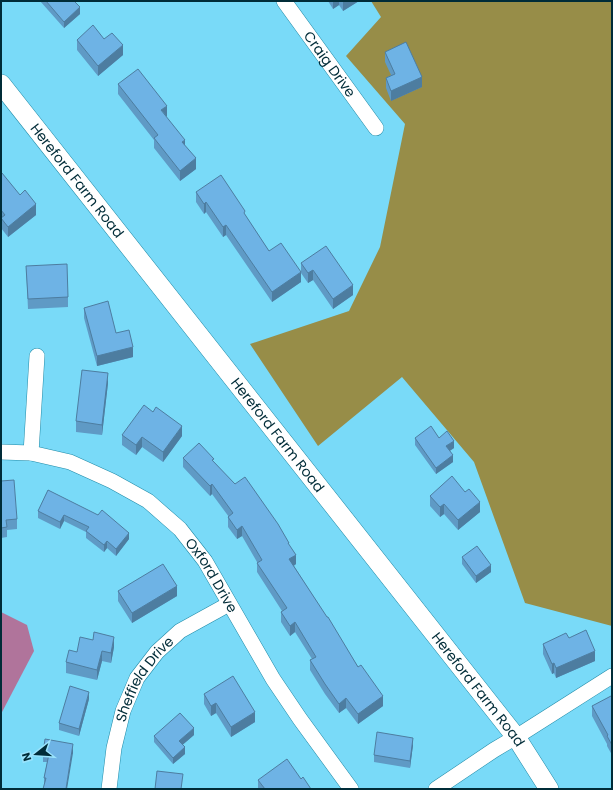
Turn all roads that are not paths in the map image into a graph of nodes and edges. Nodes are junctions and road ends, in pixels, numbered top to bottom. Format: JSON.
{"nodes":[{"id":1,"x":284,"y":1,"type":"edge"},
{"id":2,"x":1,"y":84,"type":"edge"},
{"id":3,"x":376,"y":128,"type":"dead end"},
{"id":4,"x":37,"y":356,"type":"dead end"},
{"id":5,"x":1,"y":452,"type":"edge"},
{"id":6,"x":31,"y":453,"type":"junction"},
{"id":7,"x":229,"y":604,"type":"junction"},
{"id":8,"x":612,"y":676,"type":"edge"},
{"id":9,"x":516,"y":737,"type":"junction"},
{"id":10,"x":109,"y":789,"type":"edge"},
{"id":11,"x":351,"y":789,"type":"edge"},
{"id":12,"x":436,"y":789,"type":"edge"},
{"id":13,"x":549,"y":789,"type":"edge"}],
"edges":[{"from":1,"to":3,"type":"street","name":"Craig Drive"},
{"from":2,"to":9,"type":"street","name":"Hereford Farm Road"},
{"from":4,"to":6,"type":"street"},
{"from":5,"to":6,"type":"street","name":"Oxford Drive"},
{"from":6,"to":7,"type":"street","name":"Oxford Drive"},
{"from":7,"to":10,"type":"street","name":"Sheffield Drive"},
{"from":7,"to":11,"type":"street","name":"Oxford Drive"},
{"from":8,"to":9,"type":"street"},
{"from":9,"to":12,"type":"street"},
{"from":9,"to":13,"type":"street","name":"Hereford Farm Road"}]}
